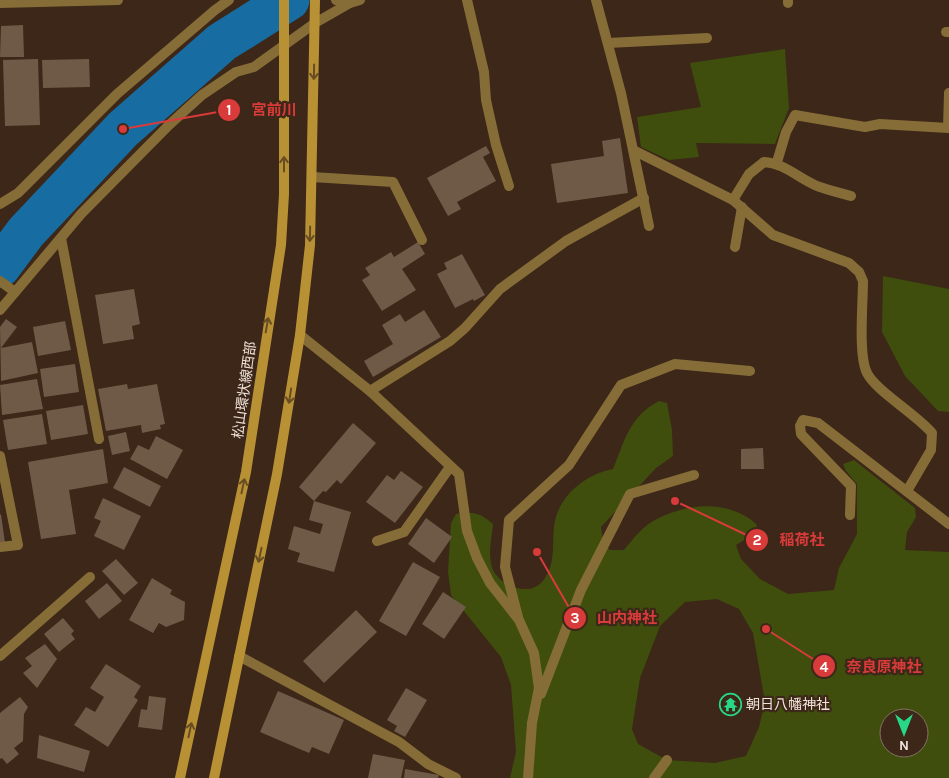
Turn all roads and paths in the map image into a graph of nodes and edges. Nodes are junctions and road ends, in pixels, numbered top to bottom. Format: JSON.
{"nodes":[{"id":1,"x":110,"y":0,"type":"edge"},
{"id":2,"x":118,"y":0,"type":"edge"},
{"id":3,"x":229,"y":0,"type":"edge"},
{"id":4,"x":284,"y":0,"type":"edge"},
{"id":5,"x":315,"y":0,"type":"edge"},
{"id":6,"x":336,"y":0,"type":"edge"},
{"id":7,"x":467,"y":0,"type":"edge"},
{"id":8,"x":596,"y":0,"type":"edge"},
{"id":9,"x":355,"y":2,"type":"edge"},
{"id":10,"x":0,"y":3,"type":"edge"},
{"id":11,"x":315,"y":18,"type":"junction"},
{"id":12,"x":707,"y":38,"type":"dead end"},
{"id":13,"x":284,"y":40,"type":"junction"},
{"id":14,"x":608,"y":43,"type":"junction"},
{"id":15,"x":949,"y":94,"type":"edge"},
{"id":16,"x":635,"y":151,"type":"junction"},
{"id":17,"x":777,"y":162,"type":"junction"},
{"id":18,"x":312,"y":177,"type":"junction"},
{"id":19,"x":509,"y":186,"type":"dead end"},
{"id":20,"x":851,"y":196,"type":"dead end"},
{"id":21,"x":644,"y":198,"type":"junction"},
{"id":22,"x":733,"y":200,"type":"junction"},
{"id":23,"x":0,"y":204,"type":"edge"},
{"id":24,"x":742,"y":207,"type":"junction"},
{"id":25,"x":649,"y":226,"type":"dead end"},
{"id":26,"x":61,"y":238,"type":"junction"},
{"id":27,"x":422,"y":240,"type":"dead end"},
{"id":28,"x":735,"y":247,"type":"dead end"},
{"id":29,"x":0,"y":281,"type":"edge"},
{"id":30,"x":12,"y":290,"type":"junction"},
{"id":31,"x":0,"y":310,"type":"edge"},
{"id":32,"x":300,"y":335,"type":"junction"},
{"id":33,"x":750,"y":371,"type":"dead end"},
{"id":34,"x":370,"y":391,"type":"junction"},
{"id":35,"x":99,"y":439,"type":"dead end"},
{"id":36,"x":0,"y":456,"type":"edge"},
{"id":37,"x":450,"y":467,"type":"junction"},
{"id":38,"x":694,"y":475,"type":"dead end"},
{"id":39,"x":907,"y":492,"type":"junction"},
{"id":40,"x":850,"y":515,"type":"dead end"},
{"id":41,"x":949,"y":524,"type":"edge"},
{"id":42,"x":377,"y":541,"type":"dead end"},
{"id":43,"x":0,"y":548,"type":"edge"},
{"id":44,"x":90,"y":577,"type":"dead end"},
{"id":45,"x":519,"y":620,"type":"junction"},
{"id":46,"x":0,"y":656,"type":"edge"},
{"id":47,"x":239,"y":656,"type":"junction"},
{"id":48,"x":537,"y":706,"type":"junction"},
{"id":49,"x":667,"y":760,"type":"dead end"},
{"id":50,"x":180,"y":778,"type":"edge"},
{"id":51,"x":214,"y":778,"type":"edge"},
{"id":52,"x":456,"y":778,"type":"edge"},
{"id":53,"x":528,"y":778,"type":"edge"},
{"id":54,"x":654,"y":778,"type":"edge"}],
"edges":[{"from":1,"to":2,"type":"street"},
{"from":1,"to":10,"type":"street"},
{"from":3,"to":23,"type":"street"},
{"from":4,"to":13,"type":"street","name":"松山環状線西部"},
{"from":5,"to":11,"type":"street"},
{"from":6,"to":9,"type":"street"},
{"from":7,"to":19,"type":"street"},
{"from":8,"to":14,"type":"street"},
{"from":9,"to":11,"type":"street"},
{"from":11,"to":13,"type":"street"},
{"from":11,"to":18,"type":"street","one_way":true},
{"from":12,"to":14,"type":"street"},
{"from":13,"to":26,"type":"street"},
{"from":50,"to":13,"type":"street","name":"松山環状線西部","one_way":true},
{"from":14,"to":16,"type":"street"},
{"from":15,"to":17,"type":"street"},
{"from":16,"to":21,"type":"street"},
{"from":16,"to":22,"type":"street"},
{"from":17,"to":20,"type":"street"},
{"from":17,"to":22,"type":"street"},
{"from":18,"to":27,"type":"street"},
{"from":18,"to":32,"type":"street","one_way":true},
{"from":21,"to":25,"type":"street"},
{"from":21,"to":34,"type":"street"},
{"from":22,"to":24,"type":"street"},
{"from":24,"to":28,"type":"street"},
{"from":24,"to":39,"type":"street"},
{"from":26,"to":30,"type":"street"},
{"from":26,"to":35,"type":"street"},
{"from":29,"to":30,"type":"street"},
{"from":30,"to":31,"type":"street"},
{"from":32,"to":34,"type":"street"},
{"from":32,"to":47,"type":"street","one_way":true},
{"from":33,"to":45,"type":"street"},
{"from":34,"to":37,"type":"street"},
{"from":36,"to":43,"type":"street"},
{"from":37,"to":42,"type":"street"},
{"from":37,"to":45,"type":"street"},
{"from":38,"to":48,"type":"street"},
{"from":39,"to":40,"type":"street"},
{"from":39,"to":41,"type":"street"},
{"from":44,"to":46,"type":"street"},
{"from":45,"to":48,"type":"street"},
{"from":47,"to":51,"type":"street"},
{"from":47,"to":52,"type":"street"},
{"from":48,"to":53,"type":"street"},
{"from":49,"to":54,"type":"street"}]}
